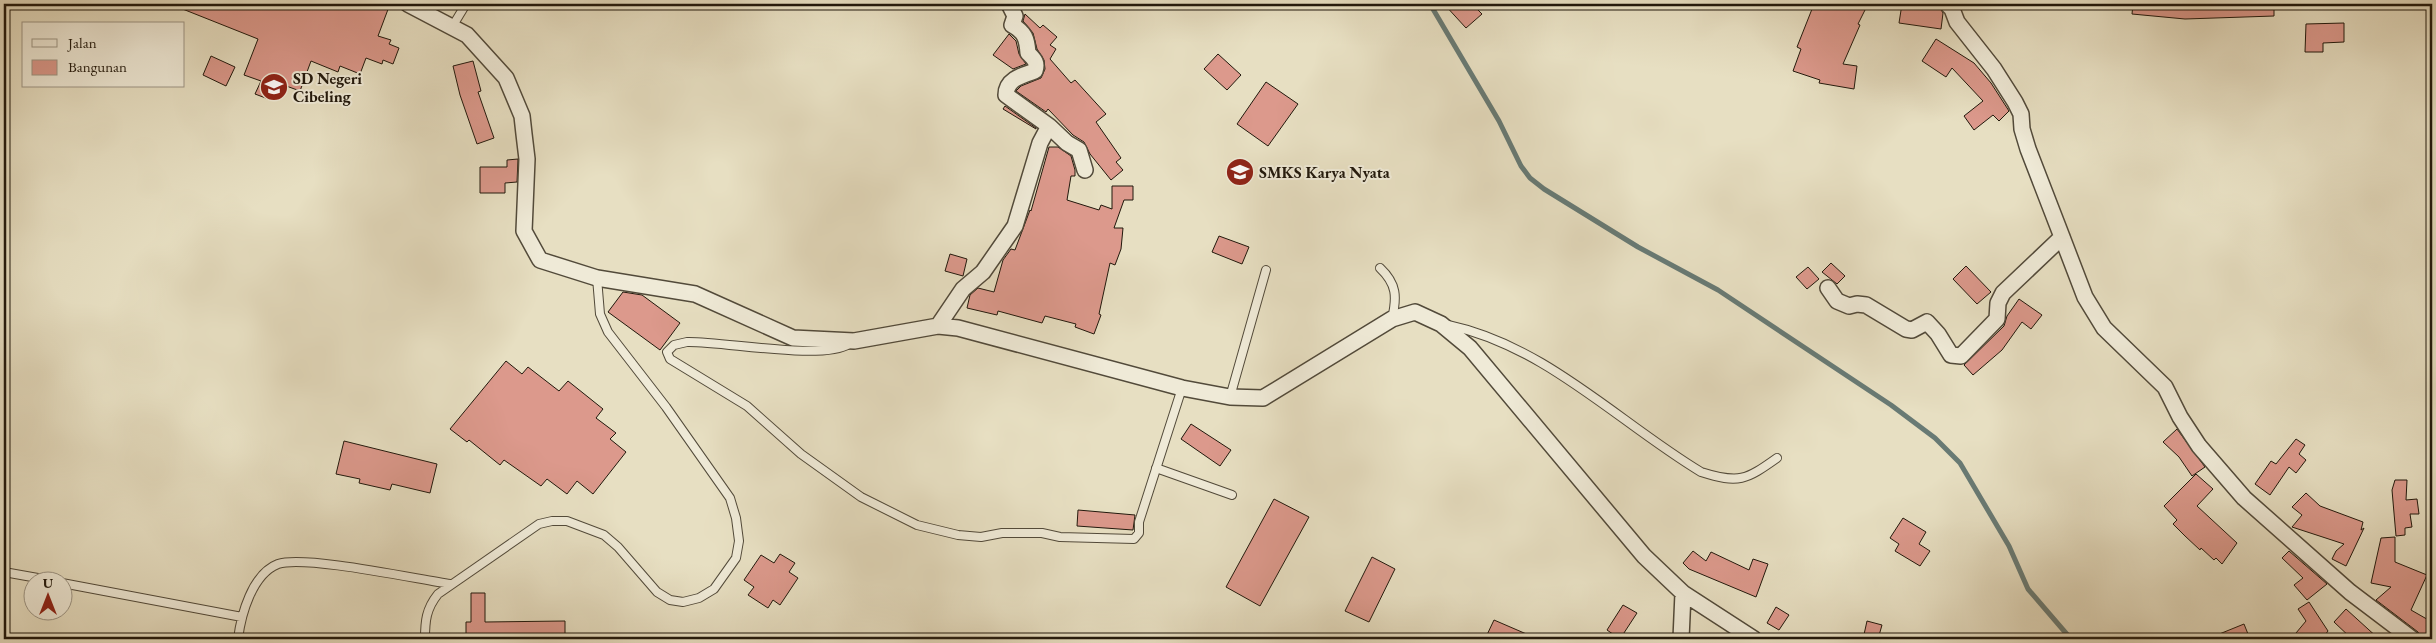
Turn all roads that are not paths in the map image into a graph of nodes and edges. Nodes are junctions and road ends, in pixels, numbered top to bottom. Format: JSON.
{"nodes":[{"id":1,"x":408,"y":4,"type":"edge"},
{"id":2,"x":466,"y":4,"type":"edge"},
{"id":3,"x":1009,"y":4,"type":"edge"},
{"id":4,"x":1946,"y":4,"type":"edge"},
{"id":5,"x":452,"y":27,"type":"junction"},
{"id":6,"x":1049,"y":126,"type":"junction"},
{"id":7,"x":1085,"y":170,"type":"dead end"},
{"id":8,"x":2062,"y":237,"type":"junction"},
{"id":9,"x":1380,"y":268,"type":"dead end"},
{"id":10,"x":1266,"y":270,"type":"dead end"},
{"id":11,"x":597,"y":278,"type":"junction"},
{"id":12,"x":1828,"y":288,"type":"dead end"},
{"id":13,"x":1392,"y":319,"type":"junction"},
{"id":14,"x":1441,"y":324,"type":"junction"},
{"id":15,"x":938,"y":326,"type":"junction"},
{"id":16,"x":854,"y":341,"type":"junction"},
{"id":17,"x":1182,"y":388,"type":"junction"},
{"id":18,"x":1230,"y":397,"type":"junction"},
{"id":19,"x":1777,"y":458,"type":"dead end"},
{"id":20,"x":1156,"y":468,"type":"junction"},
{"id":21,"x":1232,"y":494,"type":"dead end"},
{"id":22,"x":4,"y":572,"type":"edge"},
{"id":23,"x":22,"y":575,"type":"edge"},
{"id":24,"x":450,"y":584,"type":"junction"},
{"id":25,"x":72,"y":585,"type":"edge"},
{"id":26,"x":1682,"y":594,"type":"junction"},
{"id":27,"x":242,"y":617,"type":"junction"},
{"id":28,"x":238,"y":639,"type":"edge"},
{"id":29,"x":425,"y":639,"type":"edge"},
{"id":30,"x":1681,"y":639,"type":"edge"},
{"id":31,"x":1754,"y":639,"type":"edge"},
{"id":32,"x":2412,"y":639,"type":"edge"}],
"edges":[{"from":1,"to":5,"type":"street"},
{"from":2,"to":5,"type":"lane"},
{"from":3,"to":6,"type":"street"},
{"from":4,"to":8,"type":"street"},
{"from":5,"to":11,"type":"street"},
{"from":6,"to":7,"type":"street"},
{"from":6,"to":15,"type":"street"},
{"from":8,"to":12,"type":"street"},
{"from":8,"to":32,"type":"street"},
{"from":9,"to":13,"type":"lane"},
{"from":10,"to":18,"type":"lane"},
{"from":11,"to":16,"type":"street"},
{"from":11,"to":24,"type":"lane"},
{"from":13,"to":14,"type":"street"},
{"from":13,"to":18,"type":"street"},
{"from":14,"to":19,"type":"lane"},
{"from":14,"to":26,"type":"street"},
{"from":15,"to":16,"type":"street"},
{"from":15,"to":17,"type":"street"},
{"from":16,"to":20,"type":"lane"},
{"from":17,"to":18,"type":"street"},
{"from":17,"to":20,"type":"lane"},
{"from":20,"to":21,"type":"lane"},
{"from":22,"to":23,"type":"lane"},
{"from":24,"to":27,"type":"lane"},
{"from":24,"to":29,"type":"lane"},
{"from":25,"to":27,"type":"lane"},
{"from":26,"to":30,"type":"street"},
{"from":26,"to":31,"type":"street"},
{"from":27,"to":28,"type":"lane"}]}
